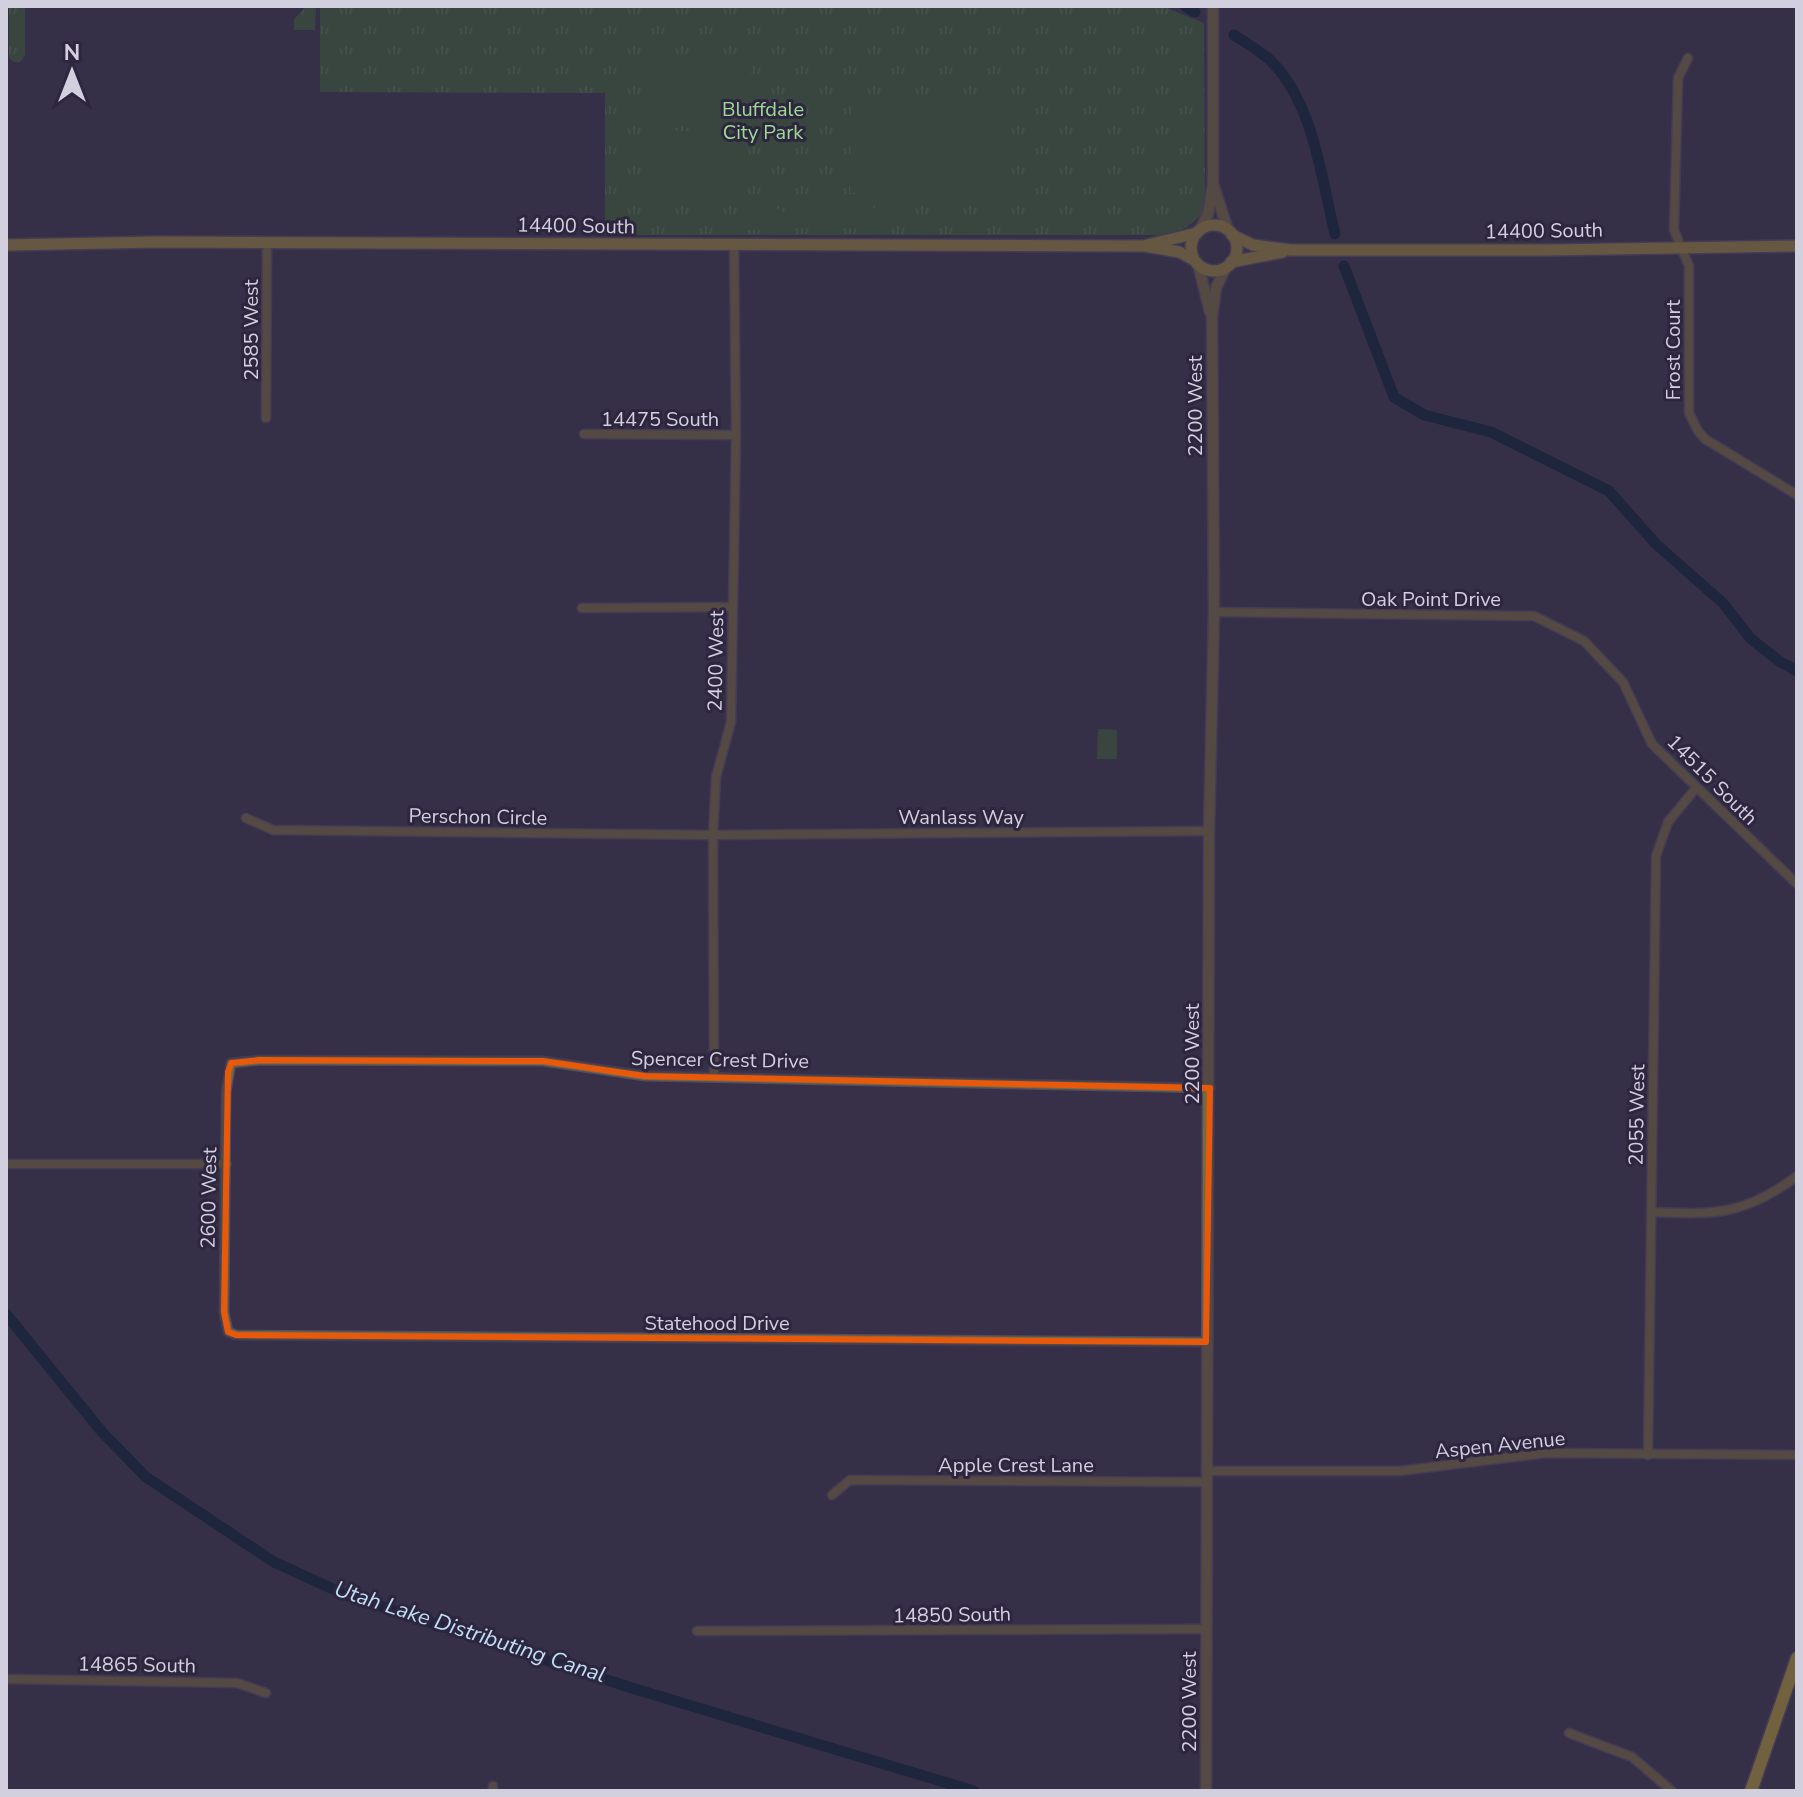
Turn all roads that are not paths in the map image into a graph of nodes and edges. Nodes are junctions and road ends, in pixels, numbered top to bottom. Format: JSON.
{"nodes":[{"id":1,"x":1213,"y":6,"type":"edge"},
{"id":2,"x":1688,"y":58,"type":"dead end"},
{"id":3,"x":1213,"y":184,"type":"junction"},
{"id":4,"x":1199,"y":231,"type":"junction"},
{"id":5,"x":1230,"y":232,"type":"junction"},
{"id":6,"x":267,"y":243,"type":"junction"},
{"id":7,"x":6,"y":245,"type":"edge"},
{"id":8,"x":734,"y":245,"type":"junction"},
{"id":9,"x":1145,"y":246,"type":"junction"},
{"id":10,"x":1681,"y":246,"type":"junction"},
{"id":11,"x":1797,"y":246,"type":"edge"},
{"id":12,"x":1291,"y":250,"type":"junction"},
{"id":13,"x":1196,"y":262,"type":"junction"},
{"id":14,"x":1229,"y":265,"type":"junction"},
{"id":15,"x":1212,"y":318,"type":"junction"},
{"id":16,"x":266,"y":418,"type":"dead end"},
{"id":17,"x":584,"y":434,"type":"dead end"},
{"id":18,"x":736,"y":435,"type":"junction"},
{"id":19,"x":1797,"y":495,"type":"edge"},
{"id":20,"x":732,"y":607,"type":"junction"},
{"id":21,"x":582,"y":608,"type":"dead end"},
{"id":22,"x":1214,"y":612,"type":"junction"},
{"id":23,"x":1623,"y":682,"type":"joint"},
{"id":24,"x":1696,"y":788,"type":"junction"},
{"id":25,"x":246,"y":818,"type":"dead end"},
{"id":26,"x":1209,"y":831,"type":"junction"},
{"id":27,"x":713,"y":835,"type":"junction"},
{"id":28,"x":1797,"y":884,"type":"edge"},
{"id":29,"x":231,"y":1063,"type":"joint"},
{"id":30,"x":714,"y":1076,"type":"junction"},
{"id":31,"x":1210,"y":1088,"type":"junction"},
{"id":32,"x":6,"y":1164,"type":"edge"},
{"id":33,"x":226,"y":1164,"type":"junction"},
{"id":34,"x":1797,"y":1176,"type":"edge"},
{"id":35,"x":1652,"y":1212,"type":"junction"},
{"id":36,"x":228,"y":1332,"type":"joint"},
{"id":37,"x":1206,"y":1342,"type":"junction"},
{"id":38,"x":1648,"y":1455,"type":"junction"},
{"id":39,"x":1797,"y":1455,"type":"edge"},
{"id":40,"x":1206,"y":1476,"type":"junction"},
{"id":41,"x":832,"y":1495,"type":"dead end"},
{"id":42,"x":1207,"y":1629,"type":"junction"},
{"id":43,"x":697,"y":1631,"type":"dead end"},
{"id":44,"x":1797,"y":1658,"type":"edge"},
{"id":45,"x":6,"y":1679,"type":"edge"},
{"id":46,"x":266,"y":1693,"type":"dead end"},
{"id":47,"x":1569,"y":1733,"type":"dead end"},
{"id":48,"x":1206,"y":1791,"type":"edge"},
{"id":49,"x":1672,"y":1791,"type":"edge"},
{"id":50,"x":1751,"y":1791,"type":"edge"}],
"edges":[{"from":1,"to":3,"type":"street"},
{"from":2,"to":10,"type":"street","name":"Frost Court"},
{"from":3,"to":4,"type":"street"},
{"from":3,"to":5,"type":"street"},
{"from":4,"to":5,"type":"main road"},
{"from":4,"to":9,"type":"main road","name":"14400 South"},
{"from":4,"to":13,"type":"main road"},
{"from":5,"to":12,"type":"main road","name":"14400 South"},
{"from":5,"to":14,"type":"main road"},
{"from":6,"to":7,"type":"main road","name":"14400 South"},
{"from":6,"to":8,"type":"main road","name":"14400 South"},
{"from":6,"to":16,"type":"street","name":"2585 West"},
{"from":8,"to":9,"type":"main road","name":"14400 South"},
{"from":8,"to":18,"type":"street","name":"2400 West"},
{"from":9,"to":13,"type":"main road","name":"14400 South"},
{"from":10,"to":11,"type":"main road","name":"14400 South"},
{"from":10,"to":12,"type":"main road","name":"14400 South"},
{"from":10,"to":19,"type":"street","name":"Frost Court"},
{"from":12,"to":14,"type":"main road","name":"14400 South"},
{"from":13,"to":14,"type":"main road"},
{"from":13,"to":15,"type":"street","name":"2200 West"},
{"from":14,"to":15,"type":"street","name":"2200 West"},
{"from":15,"to":22,"type":"street","name":"2200 West"},
{"from":17,"to":18,"type":"street","name":"14475 South"},
{"from":18,"to":20,"type":"street","name":"2400 West"},
{"from":20,"to":21,"type":"street"},
{"from":20,"to":27,"type":"street","name":"2400 West"},
{"from":22,"to":23,"type":"street","name":"Oak Point Drive"},
{"from":22,"to":26,"type":"street","name":"2200 West"},
{"from":23,"to":24,"type":"street","name":"14515 South"},
{"from":24,"to":28,"type":"street","name":"14515 South"},
{"from":24,"to":35,"type":"street","name":"2055 West"},
{"from":25,"to":27,"type":"street","name":"Perschon Circle"},
{"from":26,"to":27,"type":"street","name":"Wanlass Way"},
{"from":26,"to":31,"type":"street","name":"2200 West"},
{"from":27,"to":30,"type":"street","name":"2400 West"},
{"from":29,"to":30,"type":"street","name":"Spencer Crest Drive"},
{"from":29,"to":33,"type":"street","name":"2600 West"},
{"from":30,"to":31,"type":"street","name":"Spencer Crest Drive"},
{"from":31,"to":37,"type":"street","name":"2200 West"},
{"from":32,"to":33,"type":"street"},
{"from":33,"to":36,"type":"street","name":"2600 West"},
{"from":34,"to":35,"type":"street"},
{"from":35,"to":38,"type":"street","name":"2055 West"},
{"from":36,"to":37,"type":"street","name":"Statehood Drive"},
{"from":37,"to":40,"type":"street","name":"2200 West"},
{"from":38,"to":39,"type":"street","name":"Aspen Avenue"},
{"from":38,"to":40,"type":"street","name":"Aspen Avenue"},
{"from":40,"to":41,"type":"street","name":"Apple Crest Lane"},
{"from":40,"to":42,"type":"street","name":"2200 West"},
{"from":42,"to":43,"type":"street","name":"14850 South"},
{"from":42,"to":48,"type":"street","name":"2200 West"},
{"from":44,"to":50,"type":"main road"},
{"from":45,"to":46,"type":"street","name":"14865 South"},
{"from":47,"to":49,"type":"street"}]}
